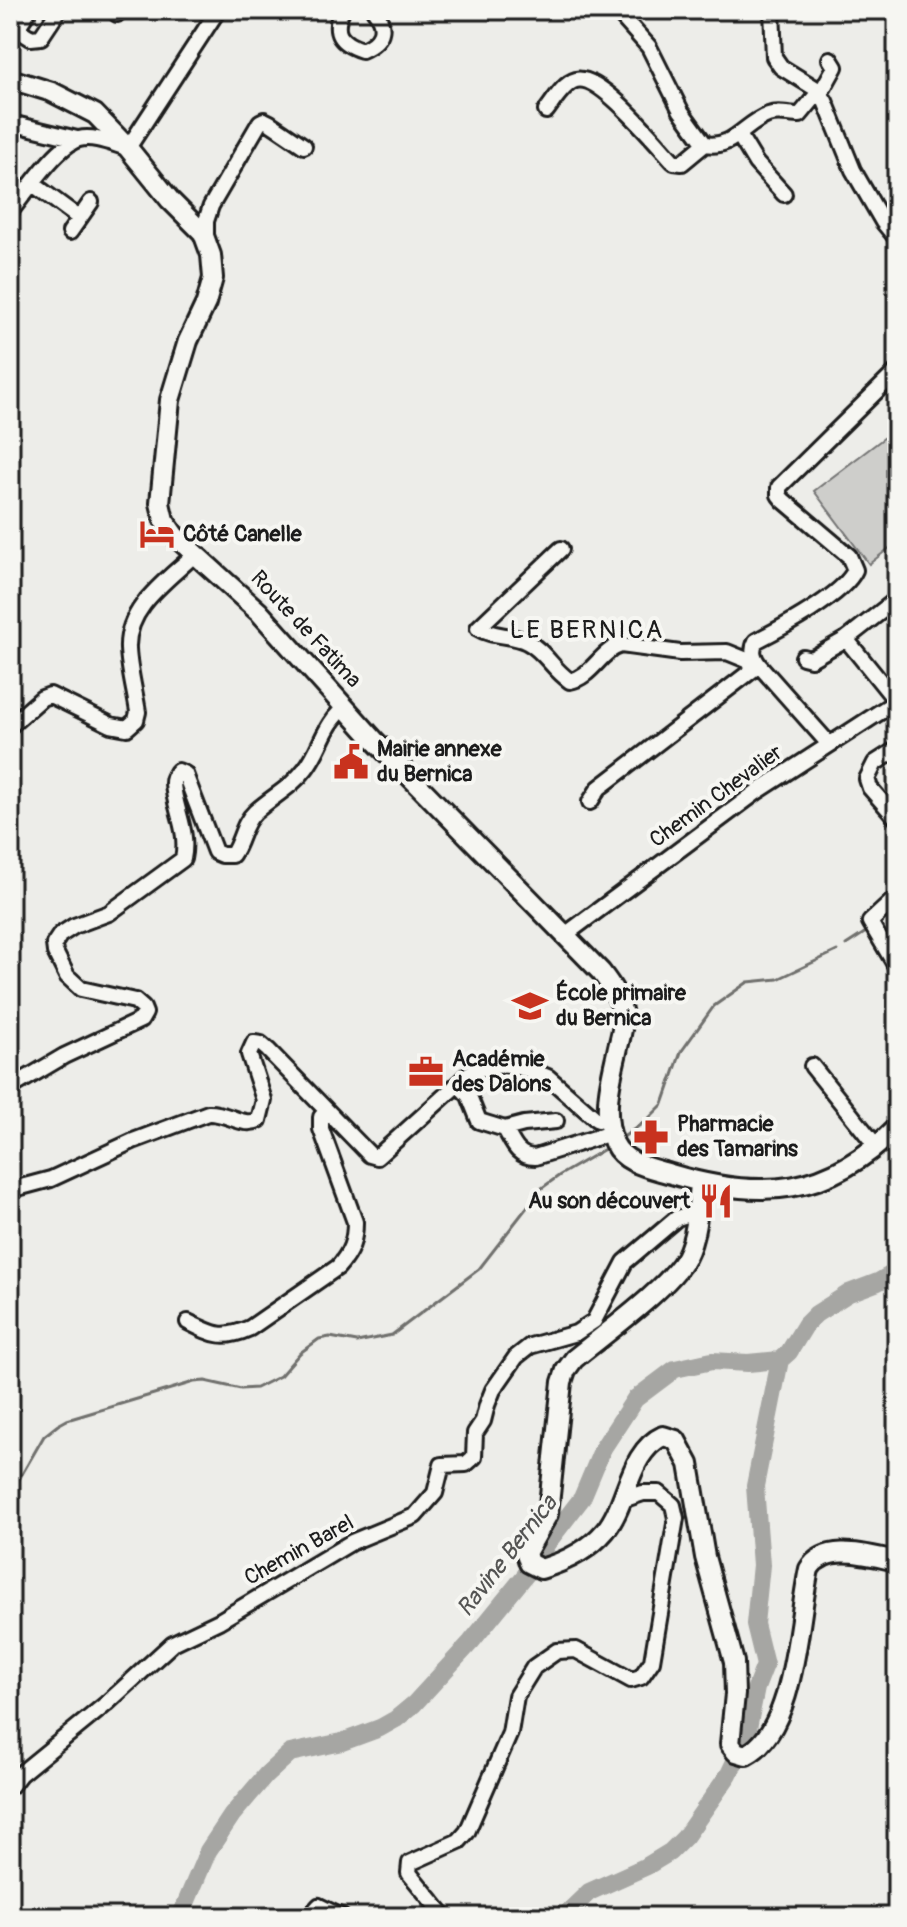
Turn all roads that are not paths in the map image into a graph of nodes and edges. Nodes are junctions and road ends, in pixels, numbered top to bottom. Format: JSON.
{"nodes":[{"id":1,"x":29,"y":10,"type":"edge"},
{"id":2,"x":59,"y":10,"type":"edge"},
{"id":3,"x":218,"y":10,"type":"edge"},
{"id":4,"x":342,"y":10,"type":"edge"},
{"id":5,"x":374,"y":10,"type":"edge"},
{"id":6,"x":616,"y":10,"type":"edge"},
{"id":7,"x":772,"y":10,"type":"edge"},
{"id":8,"x":13,"y":34,"type":"edge"},
{"id":9,"x":830,"y":59,"type":"dead end"},
{"id":10,"x":10,"y":79,"type":"edge"},
{"id":11,"x":820,"y":93,"type":"junction"},
{"id":12,"x":546,"y":111,"type":"dead end"},
{"id":13,"x":10,"y":125,"type":"edge"},
{"id":14,"x":739,"y":135,"type":"junction"},
{"id":15,"x":77,"y":139,"type":"junction"},
{"id":16,"x":705,"y":144,"type":"junction"},
{"id":17,"x":304,"y":146,"type":"dead end"},
{"id":18,"x":128,"y":148,"type":"junction"},
{"id":19,"x":33,"y":184,"type":"junction"},
{"id":20,"x":784,"y":194,"type":"dead end"},
{"id":21,"x":91,"y":202,"type":"dead end"},
{"id":22,"x":10,"y":212,"type":"edge"},
{"id":23,"x":79,"y":218,"type":"junction"},
{"id":24,"x":70,"y":232,"type":"dead end"},
{"id":25,"x":897,"y":239,"type":"edge"},
{"id":26,"x":206,"y":242,"type":"junction"},
{"id":27,"x":897,"y":371,"type":"edge"},
{"id":28,"x":561,"y":549,"type":"dead end"},
{"id":29,"x":195,"y":554,"type":"junction"},
{"id":30,"x":897,"y":599,"type":"edge"},
{"id":31,"x":846,"y":639,"type":"junction"},
{"id":32,"x":803,"y":657,"type":"dead end"},
{"id":33,"x":759,"y":665,"type":"junction"},
{"id":34,"x":896,"y":701,"type":"edge"},
{"id":35,"x":346,"y":707,"type":"junction"},
{"id":36,"x":10,"y":726,"type":"edge"},
{"id":37,"x":829,"y":744,"type":"junction"},
{"id":38,"x":897,"y":749,"type":"edge"},
{"id":39,"x":590,"y":802,"type":"dead end"},
{"id":40,"x":897,"y":819,"type":"edge"},
{"id":41,"x":897,"y":897,"type":"edge"},
{"id":42,"x":565,"y":935,"type":"junction"},
{"id":43,"x":897,"y":968,"type":"edge"},
{"id":44,"x":812,"y":1066,"type":"dead end"},
{"id":45,"x":458,"y":1084,"type":"junction"},
{"id":46,"x":10,"y":1088,"type":"edge"},
{"id":47,"x":327,"y":1111,"type":"junction"},
{"id":48,"x":556,"y":1121,"type":"dead end"},
{"id":49,"x":897,"y":1127,"type":"edge"},
{"id":50,"x":610,"y":1128,"type":"junction"},
{"id":51,"x":505,"y":1129,"type":"junction"},
{"id":52,"x":877,"y":1147,"type":"junction"},
{"id":53,"x":700,"y":1183,"type":"junction"},
{"id":54,"x":10,"y":1190,"type":"edge"},
{"id":55,"x":697,"y":1212,"type":"junction"},
{"id":56,"x":188,"y":1322,"type":"dead end"},
{"id":57,"x":622,"y":1500,"type":"junction"},
{"id":58,"x":897,"y":1561,"type":"edge"},
{"id":59,"x":10,"y":1787,"type":"edge"},
{"id":60,"x":309,"y":1917,"type":"edge"},
{"id":61,"x":342,"y":1917,"type":"edge"},
{"id":62,"x":445,"y":1917,"type":"edge"}],
"edges":[{"from":1,"to":8,"type":"street"},
{"from":2,"to":8,"type":"street"},
{"from":3,"to":18,"type":"street"},
{"from":4,"to":5,"type":"street"},
{"from":6,"to":16,"type":"street"},
{"from":7,"to":11,"type":"street"},
{"from":9,"to":11,"type":"street"},
{"from":10,"to":18,"type":"main road"},
{"from":11,"to":14,"type":"street"},
{"from":11,"to":25,"type":"street"},
{"from":12,"to":16,"type":"street"},
{"from":13,"to":15,"type":"street"},
{"from":14,"to":16,"type":"street"},
{"from":14,"to":20,"type":"street"},
{"from":15,"to":18,"type":"street"},
{"from":15,"to":19,"type":"street"},
{"from":17,"to":26,"type":"street"},
{"from":18,"to":26,"type":"main road"},
{"from":19,"to":22,"type":"street"},
{"from":19,"to":23,"type":"street"},
{"from":21,"to":23,"type":"street"},
{"from":23,"to":24,"type":"street"},
{"from":26,"to":29,"type":"main road","name":"Route de Fatima"},
{"from":27,"to":33,"type":"street"},
{"from":28,"to":33,"type":"street"},
{"from":29,"to":35,"type":"main road","name":"Route de Fatima"},
{"from":29,"to":36,"type":"street"},
{"from":30,"to":31,"type":"street"},
{"from":31,"to":32,"type":"street"},
{"from":31,"to":34,"type":"street"},
{"from":33,"to":37,"type":"street"},
{"from":33,"to":39,"type":"street"},
{"from":34,"to":37,"type":"street","name":"Chemin Chevalier"},
{"from":35,"to":42,"type":"main road","name":"Route de Fatima"},
{"from":35,"to":46,"type":"street"},
{"from":37,"to":42,"type":"street","name":"Chemin Chevalier"},
{"from":38,"to":40,"type":"street"},
{"from":41,"to":43,"type":"street"},
{"from":42,"to":50,"type":"main road","name":"Route de Fatima"},
{"from":44,"to":52,"type":"street"},
{"from":45,"to":47,"type":"street"},
{"from":45,"to":50,"type":"street"},
{"from":45,"to":51,"type":"street"},
{"from":47,"to":54,"type":"street"},
{"from":47,"to":56,"type":"street"},
{"from":48,"to":51,"type":"street"},
{"from":49,"to":52,"type":"main road"},
{"from":50,"to":51,"type":"street"},
{"from":50,"to":53,"type":"main road"},
{"from":52,"to":53,"type":"main road"},
{"from":53,"to":55,"type":"main road"},
{"from":55,"to":57,"type":"main road"},
{"from":55,"to":59,"type":"street","name":"Chemin Barel"},
{"from":57,"to":58,"type":"main road"},
{"from":57,"to":62,"type":"street"},
{"from":60,"to":61,"type":"street"}]}
